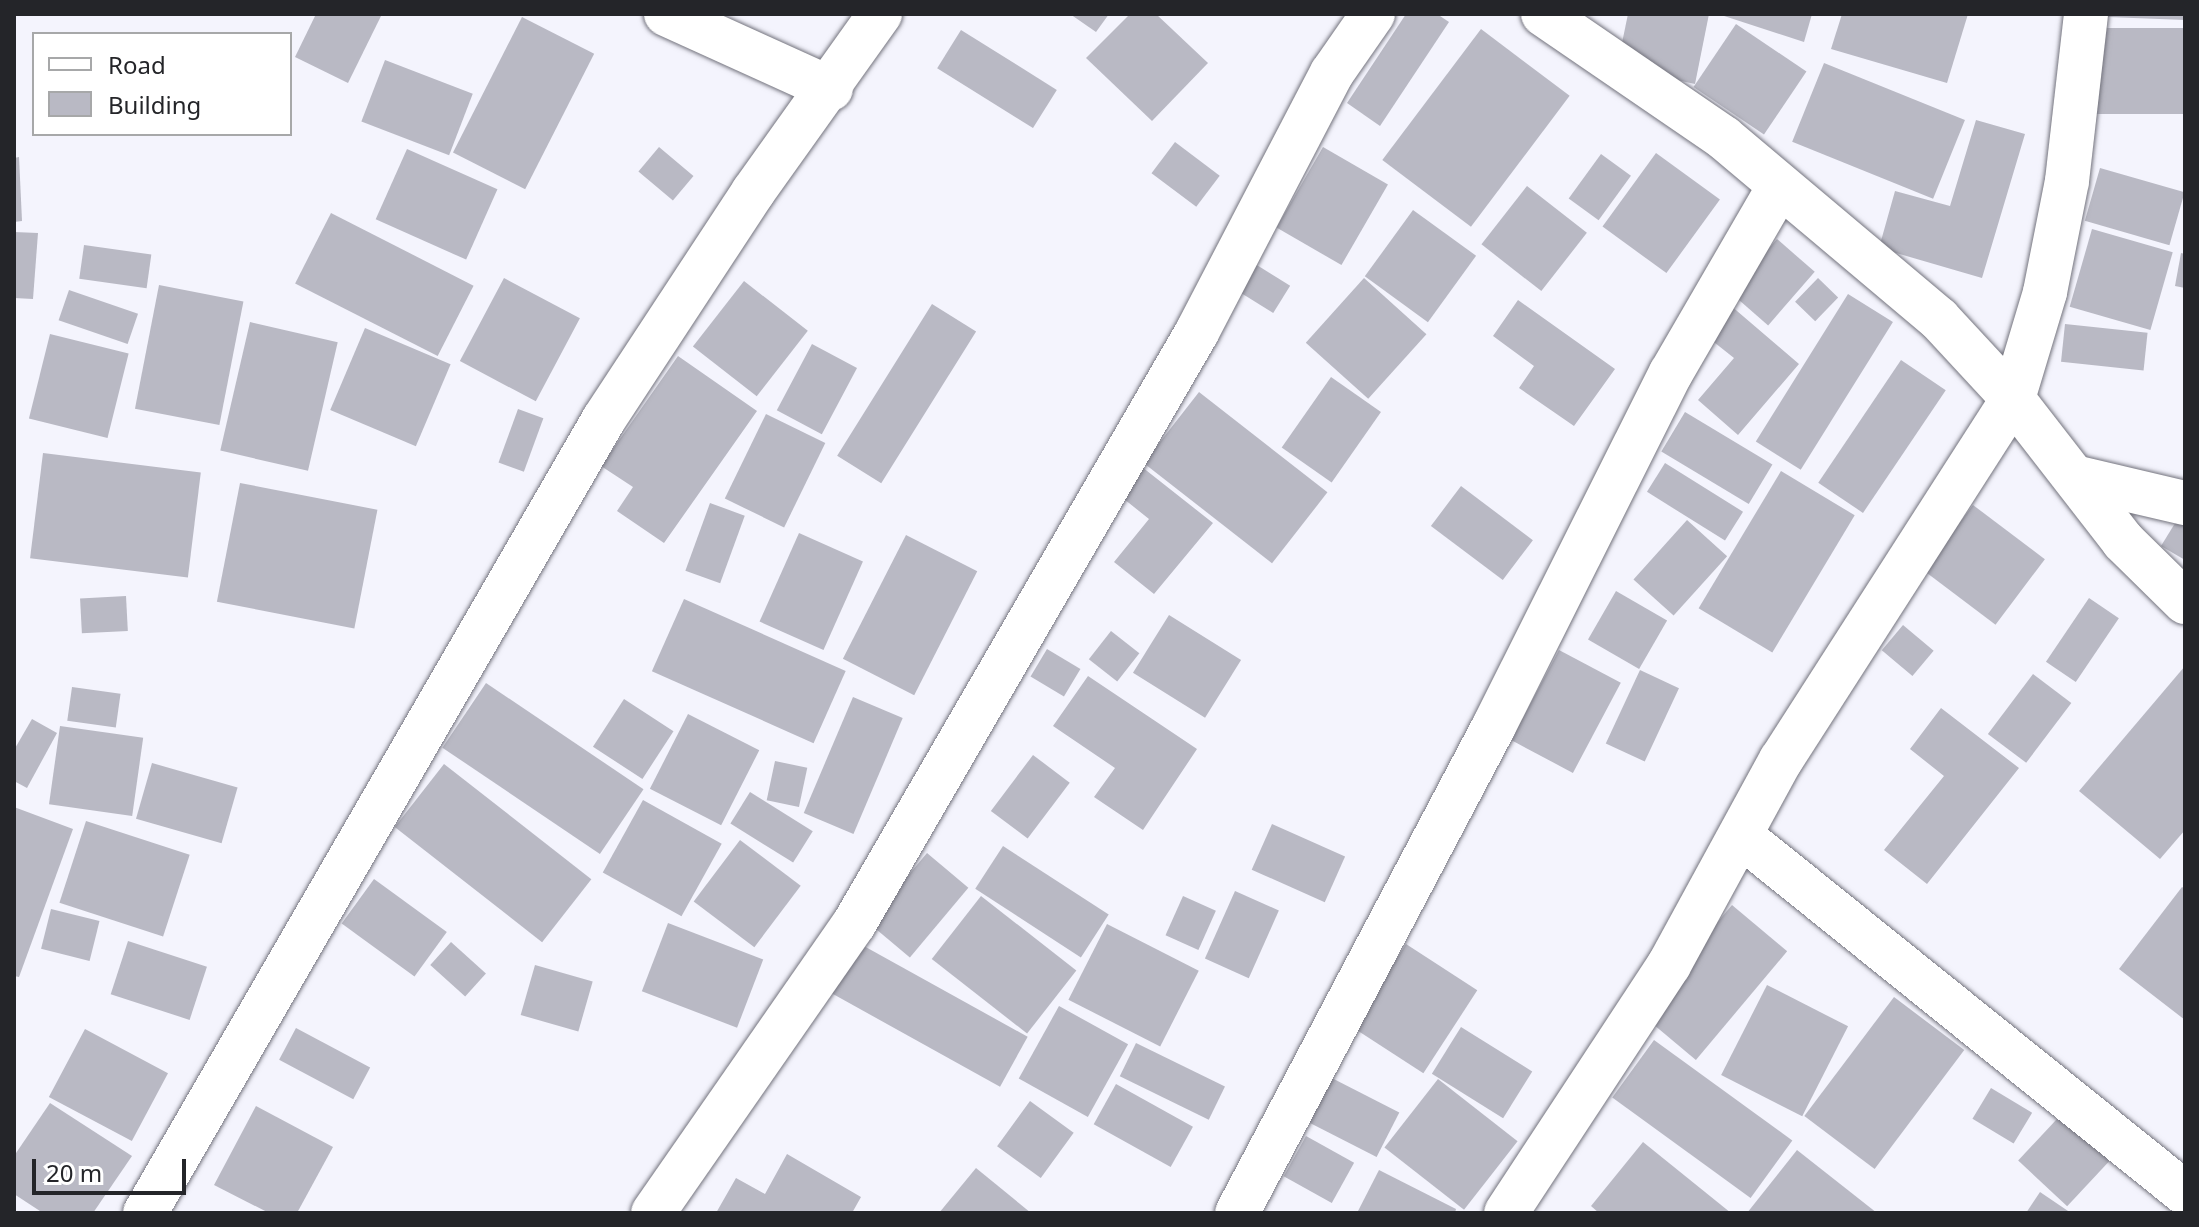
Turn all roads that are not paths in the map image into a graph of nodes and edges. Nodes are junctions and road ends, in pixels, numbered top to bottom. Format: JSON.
{"nodes":[{"id":1,"x":666,"y":14,"type":"edge"},
{"id":2,"x":880,"y":14,"type":"edge"},
{"id":3,"x":1373,"y":14,"type":"edge"},
{"id":4,"x":1543,"y":14,"type":"edge"},
{"id":5,"x":2086,"y":14,"type":"edge"},
{"id":6,"x":831,"y":89,"type":"junction"},
{"id":7,"x":1779,"y":187,"type":"junction"},
{"id":8,"x":2013,"y":399,"type":"junction"},
{"id":9,"x":2078,"y":478,"type":"junction"},
{"id":10,"x":2185,"y":503,"type":"edge"},
{"id":11,"x":2185,"y":602,"type":"edge"},
{"id":12,"x":1741,"y":836,"type":"junction"},
{"id":13,"x":2185,"y":1193,"type":"edge"},
{"id":14,"x":145,"y":1213,"type":"edge"},
{"id":15,"x":653,"y":1213,"type":"edge"},
{"id":16,"x":1237,"y":1213,"type":"edge"},
{"id":17,"x":1506,"y":1213,"type":"edge"}],
"edges":[{"from":1,"to":6,"type":"street"},
{"from":2,"to":6,"type":"street"},
{"from":3,"to":15,"type":"street"},
{"from":4,"to":7,"type":"street"},
{"from":5,"to":8,"type":"street"},
{"from":6,"to":14,"type":"street"},
{"from":7,"to":8,"type":"street"},
{"from":7,"to":16,"type":"street"},
{"from":8,"to":9,"type":"street"},
{"from":8,"to":12,"type":"street"},
{"from":9,"to":10,"type":"street"},
{"from":9,"to":11,"type":"street"},
{"from":12,"to":13,"type":"street"},
{"from":12,"to":17,"type":"street"}]}
